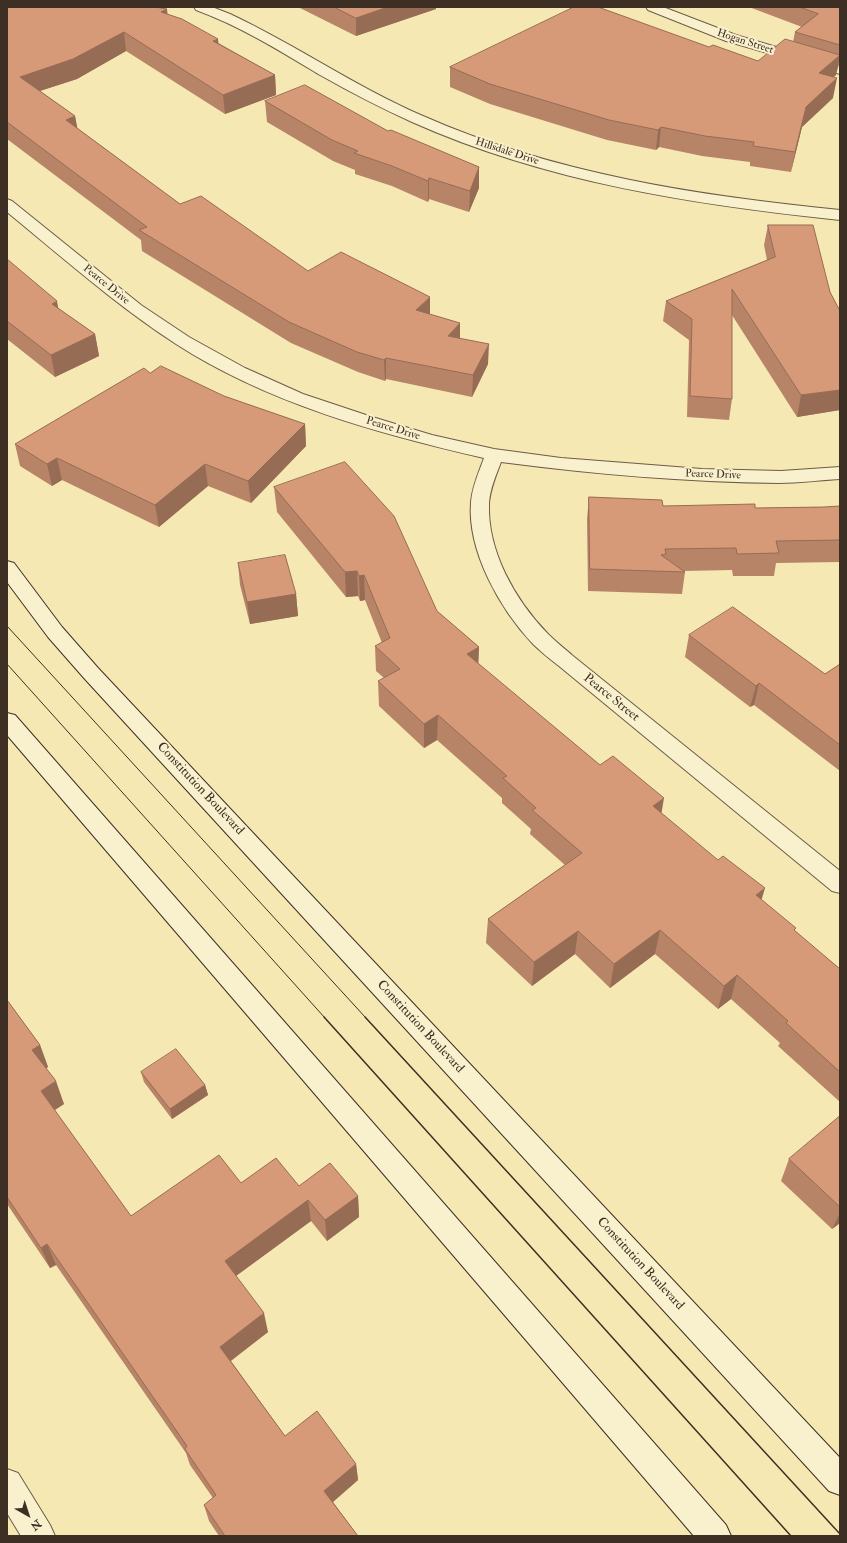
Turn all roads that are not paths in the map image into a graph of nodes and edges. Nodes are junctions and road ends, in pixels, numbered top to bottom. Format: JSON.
{"nodes":[{"id":1,"x":200,"y":7,"type":"edge"},
{"id":2,"x":652,"y":7,"type":"edge"},
{"id":3,"x":840,"y":70,"type":"edge"},
{"id":4,"x":7,"y":204,"type":"edge"},
{"id":5,"x":840,"y":215,"type":"edge"},
{"id":6,"x":494,"y":455,"type":"junction"},
{"id":7,"x":840,"y":472,"type":"edge"},
{"id":8,"x":7,"y":568,"type":"edge"},
{"id":9,"x":7,"y":721,"type":"edge"},
{"id":10,"x":840,"y":884,"type":"edge"},
{"id":11,"x":840,"y":1480,"type":"edge"},
{"id":12,"x":7,"y":1484,"type":"edge"},
{"id":13,"x":39,"y":1536,"type":"edge"},
{"id":14,"x":715,"y":1536,"type":"edge"}],
"edges":[{"from":1,"to":5,"type":"street","name":"Hillsdale Drive"},
{"from":2,"to":3,"type":"street","name":"Hogan Street"},
{"from":4,"to":6,"type":"street","name":"Pearce Drive"},
{"from":6,"to":7,"type":"street","name":"Pearce Drive"},
{"from":6,"to":10,"type":"street","name":"Pearce Street"},
{"from":8,"to":11,"type":"street","name":"Constitution Boulevard"},
{"from":9,"to":14,"type":"street"},
{"from":12,"to":13,"type":"street"}]}
